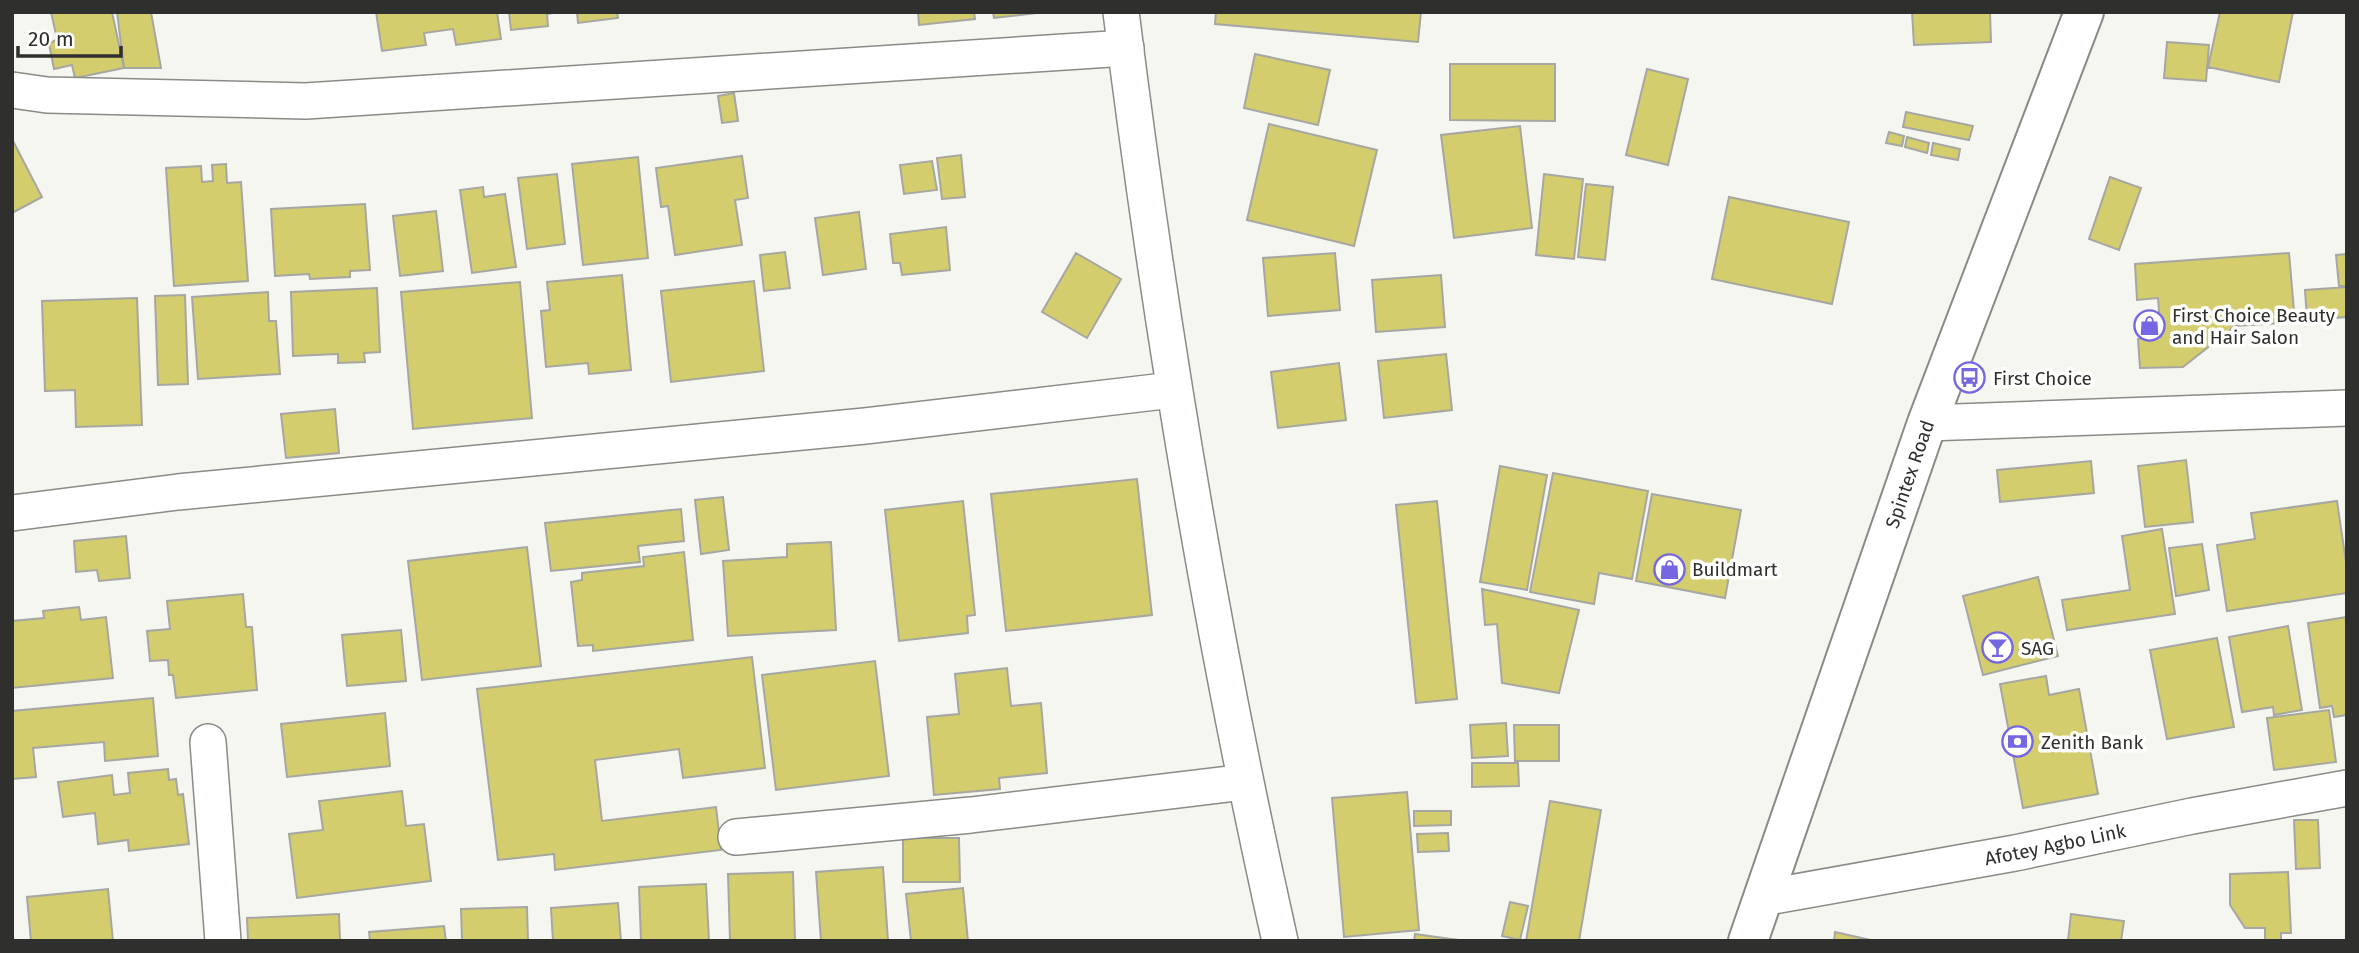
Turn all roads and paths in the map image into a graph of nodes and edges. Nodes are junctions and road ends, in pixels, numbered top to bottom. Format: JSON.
{"nodes":[{"id":1,"x":1121,"y":12,"type":"edge"},
{"id":2,"x":2084,"y":12,"type":"edge"},
{"id":3,"x":1126,"y":48,"type":"junction"},
{"id":4,"x":12,"y":90,"type":"edge"},
{"id":5,"x":1173,"y":390,"type":"junction"},
{"id":6,"x":2347,"y":408,"type":"edge"},
{"id":7,"x":1927,"y":423,"type":"junction"},
{"id":8,"x":12,"y":513,"type":"edge"},
{"id":9,"x":208,"y":742,"type":"dead end"},
{"id":10,"x":1245,"y":782,"type":"junction"},
{"id":11,"x":2347,"y":788,"type":"edge"},
{"id":12,"x":736,"y":837,"type":"dead end"},
{"id":13,"x":1762,"y":898,"type":"junction"},
{"id":14,"x":223,"y":941,"type":"edge"},
{"id":15,"x":1280,"y":941,"type":"edge"},
{"id":16,"x":1748,"y":941,"type":"edge"}],
"edges":[{"from":1,"to":3,"type":"street"},
{"from":2,"to":7,"type":"main road","name":"Spintex Road"},
{"from":3,"to":4,"type":"street"},
{"from":3,"to":5,"type":"street"},
{"from":5,"to":8,"type":"street"},
{"from":5,"to":10,"type":"street"},
{"from":6,"to":7,"type":"street"},
{"from":7,"to":13,"type":"main road","name":"Spintex Road"},
{"from":9,"to":14,"type":"street"},
{"from":10,"to":12,"type":"street"},
{"from":10,"to":15,"type":"street"},
{"from":11,"to":13,"type":"street","name":"Afotey Agbo Link"},
{"from":13,"to":16,"type":"main road","name":"Spintex Road"}]}
